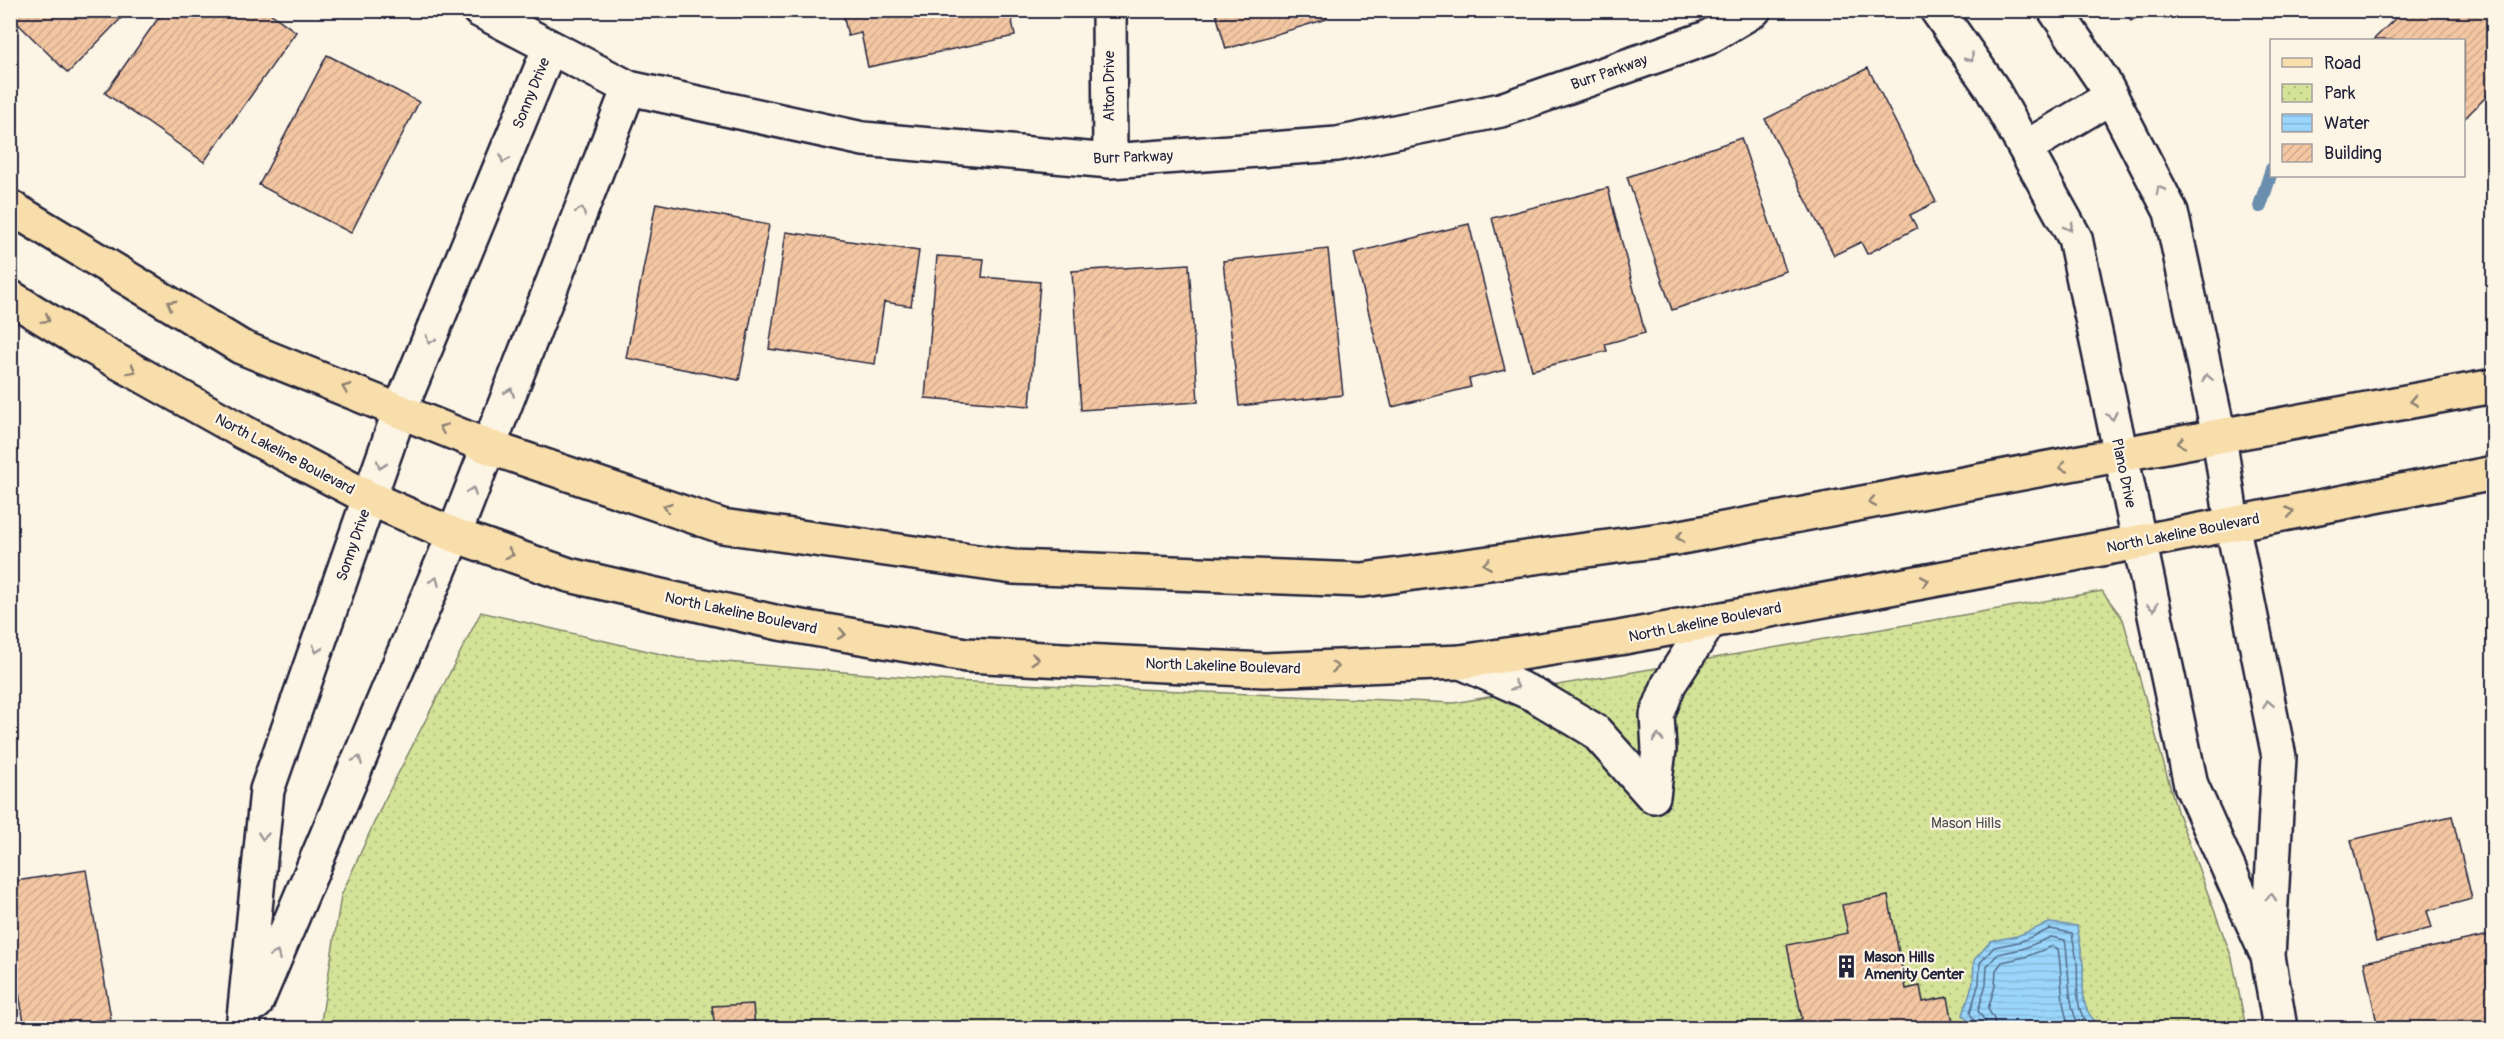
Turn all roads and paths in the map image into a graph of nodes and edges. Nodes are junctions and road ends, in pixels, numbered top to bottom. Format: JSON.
{"nodes":[{"id":1,"x":478,"y":10,"type":"edge"},
{"id":2,"x":1109,"y":10,"type":"edge"},
{"id":3,"x":1754,"y":10,"type":"edge"},
{"id":4,"x":1937,"y":10,"type":"edge"},
{"id":5,"x":2055,"y":10,"type":"edge"},
{"id":6,"x":550,"y":47,"type":"junction"},
{"id":7,"x":629,"y":88,"type":"junction"},
{"id":8,"x":2111,"y":97,"type":"junction"},
{"id":9,"x":2025,"y":148,"type":"junction"},
{"id":10,"x":1110,"y":161,"type":"junction"},
{"id":11,"x":10,"y":207,"type":"edge"},
{"id":12,"x":10,"y":297,"type":"edge"},
{"id":13,"x":2493,"y":386,"type":"edge"},
{"id":14,"x":400,"y":410,"type":"junction"},
{"id":15,"x":2219,"y":436,"type":"junction"},
{"id":16,"x":489,"y":447,"type":"junction"},
{"id":17,"x":2121,"y":456,"type":"junction"},
{"id":18,"x":2493,"y":473,"type":"edge"},
{"id":19,"x":369,"y":498,"type":"junction"},
{"id":20,"x":2232,"y":523,"type":"junction"},
{"id":21,"x":454,"y":535,"type":"junction"},
{"id":22,"x":2139,"y":542,"type":"junction"},
{"id":23,"x":1710,"y":621,"type":"junction"},
{"id":24,"x":1461,"y":662,"type":"junction"},
{"id":25,"x":2268,"y":956,"type":"junction"},
{"id":26,"x":244,"y":1029,"type":"edge"},
{"id":27,"x":2280,"y":1029,"type":"edge"}],
"edges":[{"from":1,"to":6,"type":"street","name":"Burr Parkway"},
{"from":2,"to":10,"type":"street","name":"Alton Drive"},
{"from":3,"to":10,"type":"street","name":"Burr Parkway"},
{"from":4,"to":9,"type":"street","name":"Plano Drive","one_way":true},
{"from":5,"to":8,"type":"street"},
{"from":6,"to":7,"type":"street","name":"Burr Parkway"},
{"from":6,"to":14,"type":"street","name":"Sonny Drive","one_way":true},
{"from":7,"to":10,"type":"street","name":"Burr Parkway"},
{"from":16,"to":7,"type":"street","name":"Sonny Drive","one_way":true},
{"from":8,"to":9,"type":"street"},
{"from":15,"to":8,"type":"street","one_way":true},
{"from":9,"to":17,"type":"street","name":"Plano Drive","one_way":true},
{"from":14,"to":11,"type":"main road","one_way":true},
{"from":12,"to":19,"type":"main road","name":"North Lakeline Boulevard","one_way":true},
{"from":13,"to":15,"type":"main road","one_way":true},
{"from":16,"to":14,"type":"main road","one_way":true},
{"from":14,"to":19,"type":"street","name":"Sonny Drive","one_way":true},
{"from":15,"to":17,"type":"main road","one_way":true},
{"from":15,"to":20,"type":"street"},
{"from":17,"to":16,"type":"main road","one_way":true},
{"from":21,"to":16,"type":"street","name":"Sonny Drive","one_way":true},
{"from":17,"to":22,"type":"street","name":"Plano Drive"},
{"from":20,"to":18,"type":"main road","name":"North Lakeline Boulevard","one_way":true},
{"from":19,"to":21,"type":"main road","name":"North Lakeline Boulevard"},
{"from":19,"to":26,"type":"street","name":"Sonny Drive","one_way":true},
{"from":20,"to":22,"type":"main road","name":"North Lakeline Boulevard"},
{"from":25,"to":20,"type":"street","one_way":true},
{"from":21,"to":24,"type":"main road","name":"North Lakeline Boulevard","one_way":true},
{"from":26,"to":21,"type":"street","name":"Sonny Drive","one_way":true},
{"from":23,"to":22,"type":"main road","name":"North Lakeline Boulevard","one_way":true},
{"from":22,"to":25,"type":"street","name":"Plano Drive","one_way":true},
{"from":23,"to":24,"type":"main road","name":"North Lakeline Boulevard"},
{"from":24,"to":23,"type":"street","one_way":true},
{"from":25,"to":27,"type":"street"}]}
